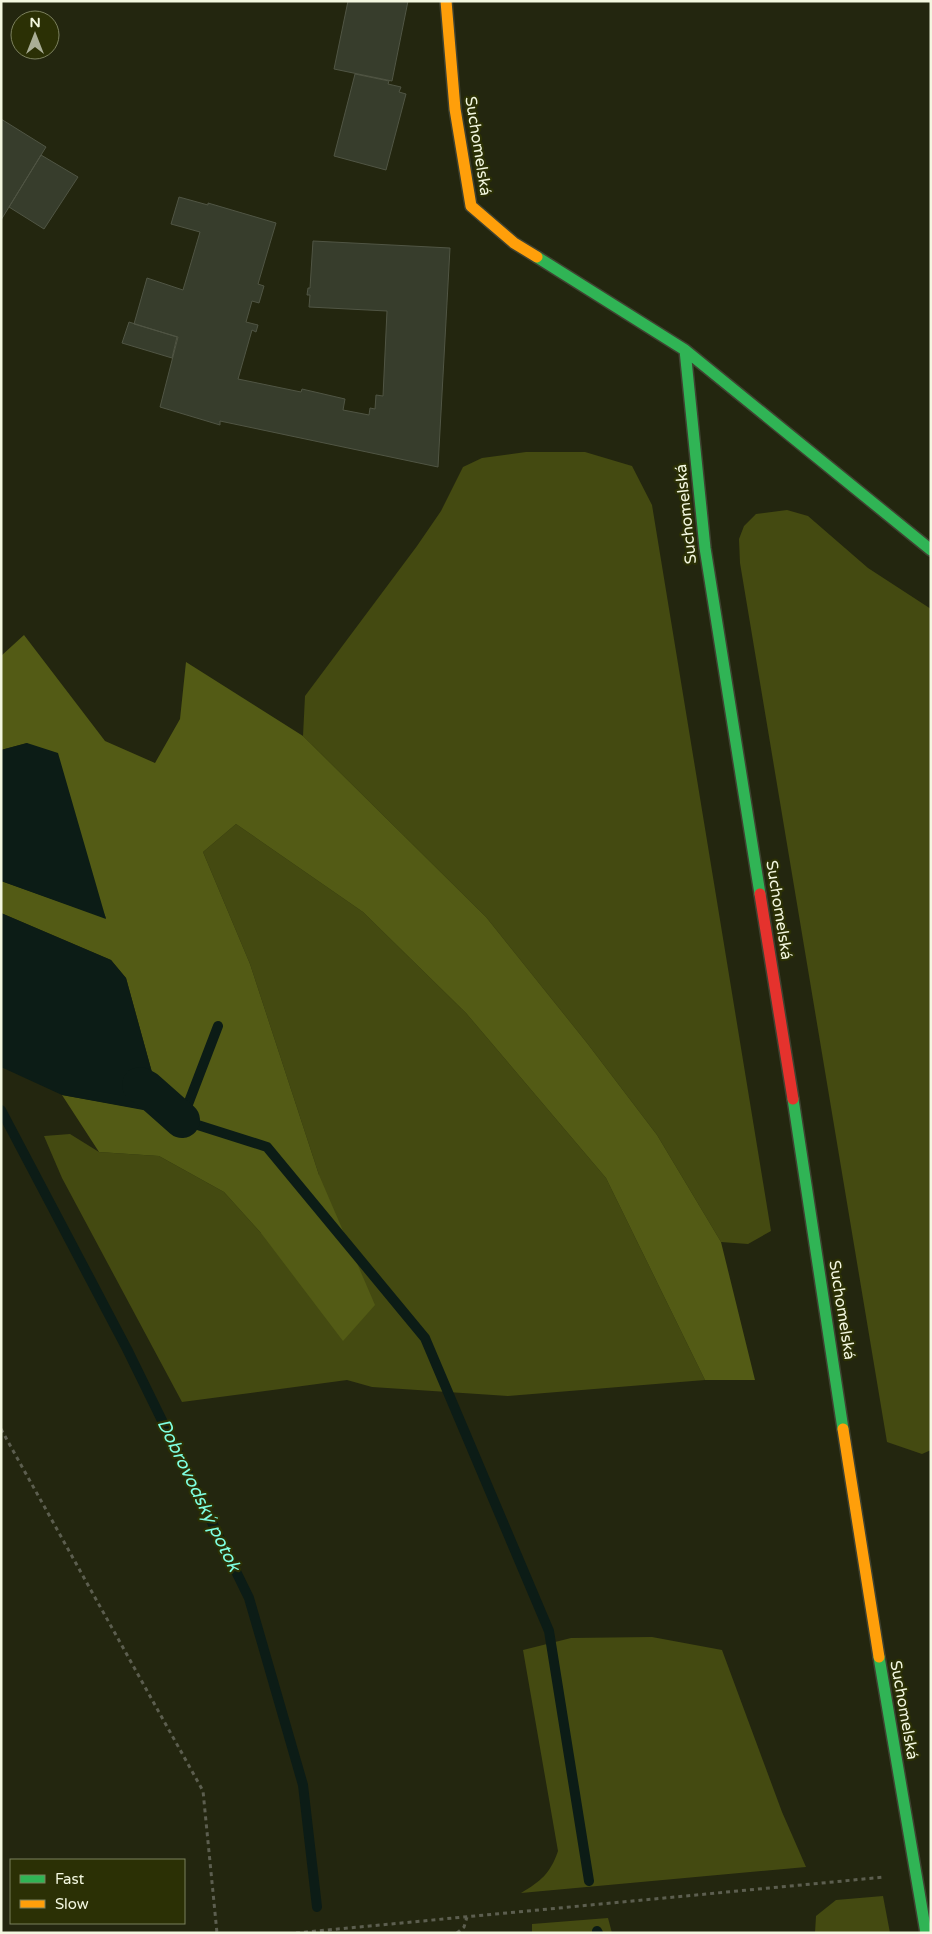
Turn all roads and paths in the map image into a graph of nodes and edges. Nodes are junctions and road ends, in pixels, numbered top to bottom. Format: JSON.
{"nodes":[{"id":1,"x":446,"y":1,"type":"edge"},
{"id":2,"x":686,"y":350,"type":"junction"},
{"id":3,"x":931,"y":550,"type":"edge"},
{"id":4,"x":1,"y":1429,"type":"edge"},
{"id":5,"x":915,"y":1874,"type":"junction"},
{"id":6,"x":467,"y":1917,"type":"junction"},
{"id":7,"x":217,"y":1933,"type":"edge"},
{"id":8,"x":296,"y":1933,"type":"edge"},
{"id":9,"x":457,"y":1933,"type":"edge"},
{"id":10,"x":926,"y":1933,"type":"edge"}],
"edges":[{"from":1,"to":2,"type":"street","name":"Suchomelská"},
{"from":2,"to":3,"type":"street"},
{"from":2,"to":5,"type":"street","name":"Suchomelská"},
{"from":4,"to":7,"type":"path"},
{"from":5,"to":6,"type":"path"},
{"from":5,"to":10,"type":"street","name":"Suchomelská"},
{"from":6,"to":8,"type":"path"},
{"from":6,"to":9,"type":"path"}]}
